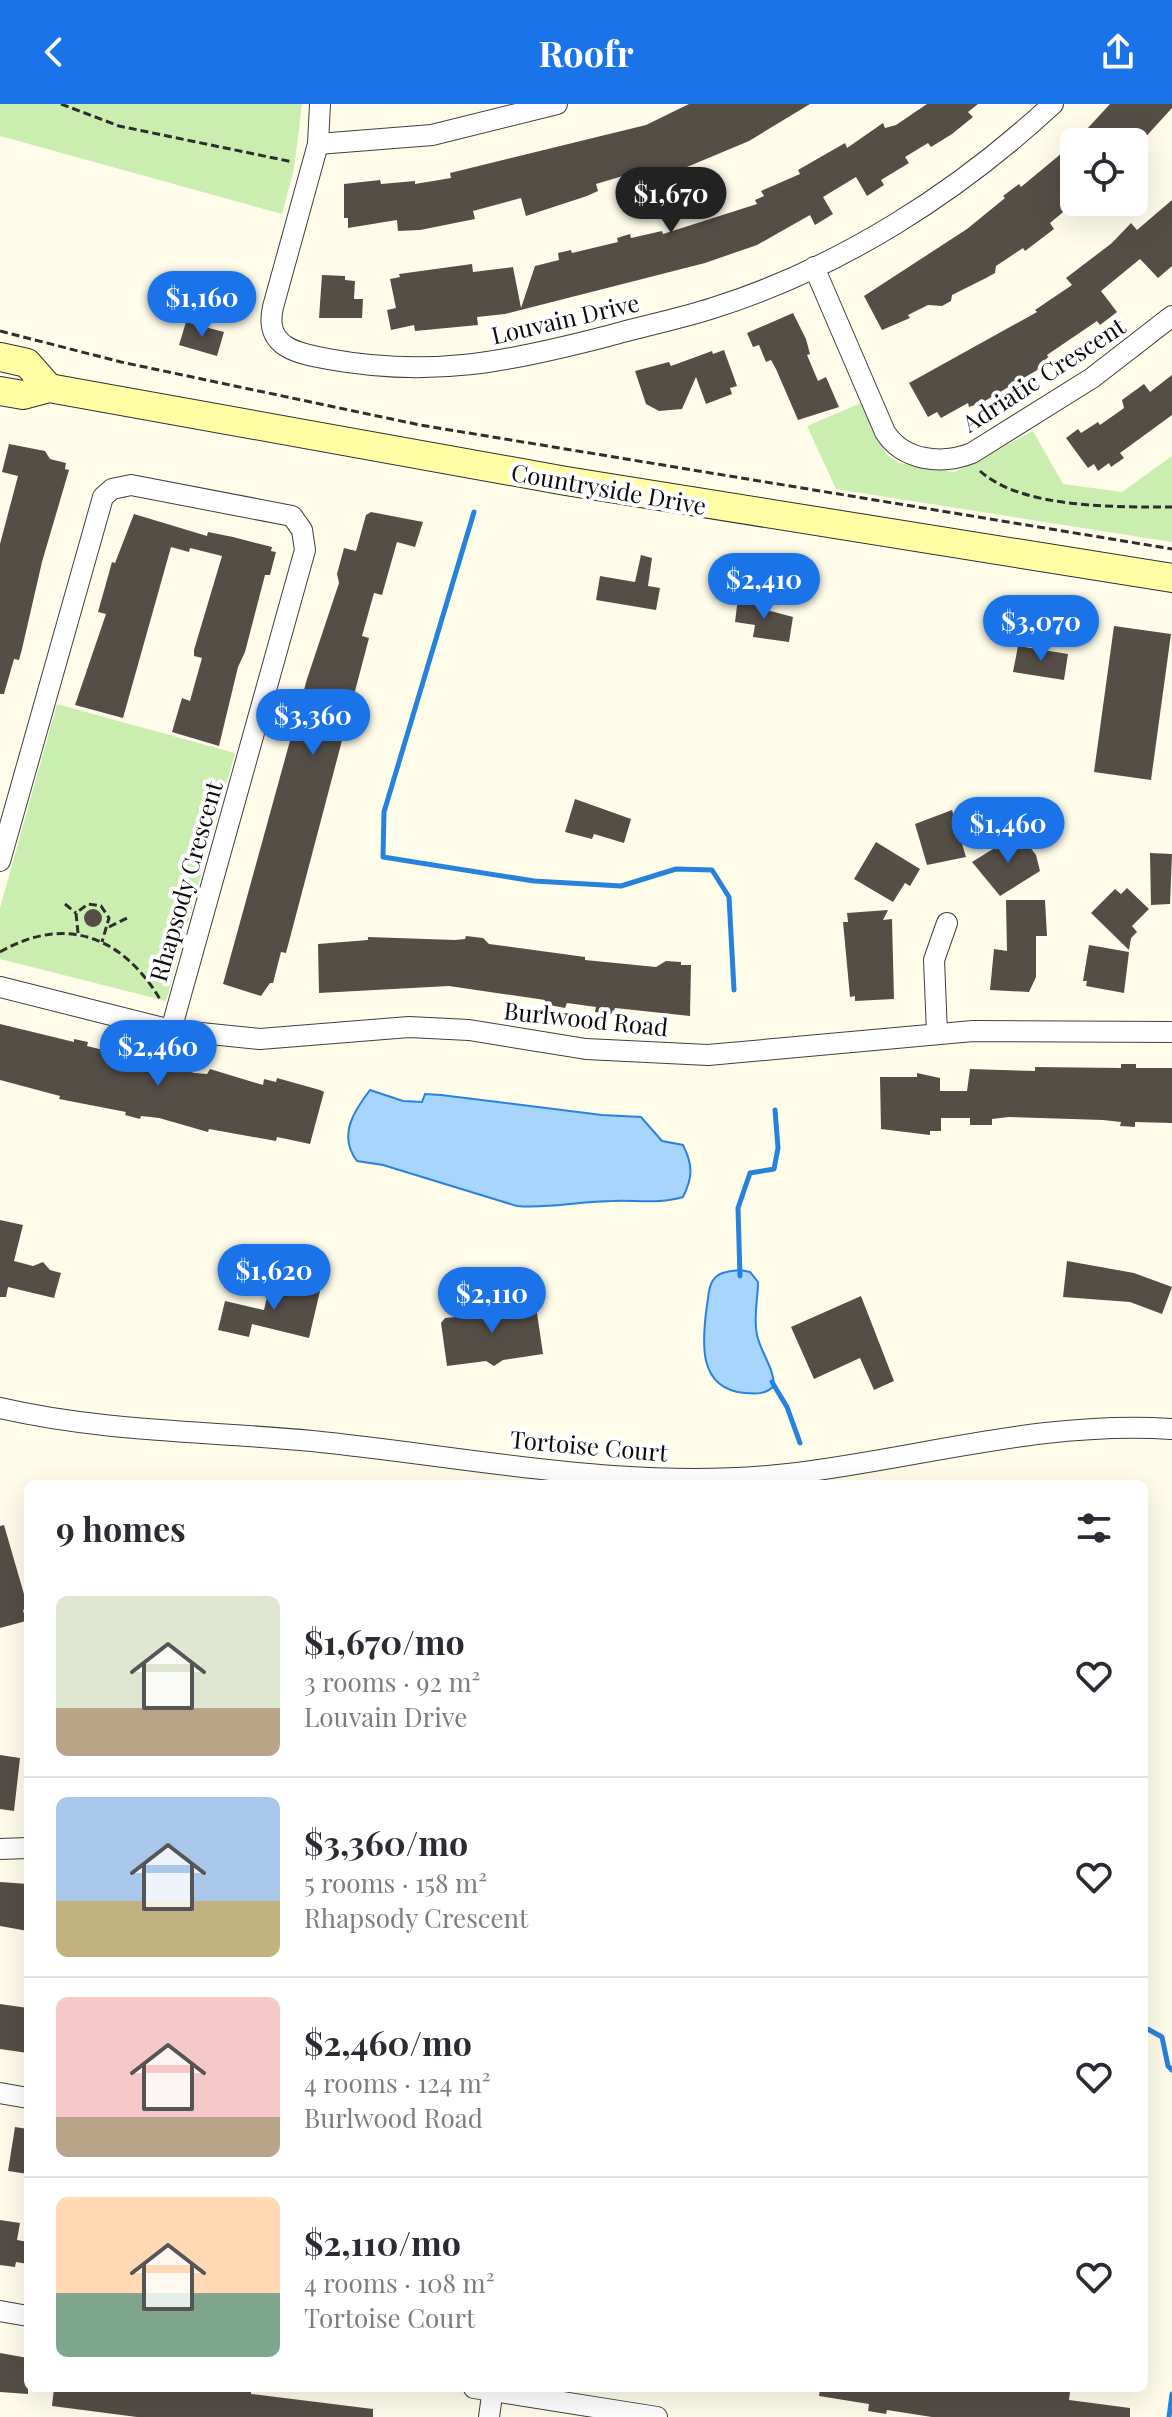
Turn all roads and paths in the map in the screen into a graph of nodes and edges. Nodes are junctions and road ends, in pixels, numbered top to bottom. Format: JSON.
{"nodes":[{"id":1,"x":61,"y":104,"type":"edge"},
{"id":2,"x":320,"y":104,"type":"edge"},
{"id":3,"x":557,"y":104,"type":"edge"},
{"id":4,"x":1053,"y":104,"type":"edge"},
{"id":5,"x":318,"y":144,"type":"junction"},
{"id":6,"x":297,"y":162,"type":"dead end"},
{"id":7,"x":814,"y":267,"type":"junction"},
{"id":8,"x":1172,"y":316,"type":"edge"},
{"id":9,"x":0,"y":331,"type":"edge"},
{"id":10,"x":0,"y":357,"type":"edge"},
{"id":11,"x":49,"y":388,"type":"junction"},
{"id":12,"x":0,"y":391,"type":"edge"},
{"id":13,"x":975,"y":465,"type":"dead end"},
{"id":14,"x":1172,"y":507,"type":"edge"},
{"id":15,"x":1172,"y":549,"type":"edge"},
{"id":16,"x":1172,"y":578,"type":"edge"},
{"id":17,"x":0,"y":861,"type":"edge"},
{"id":18,"x":65,"y":904,"type":"dead end"},
{"id":19,"x":76,"y":913,"type":"junction"},
{"id":20,"x":127,"y":918,"type":"dead end"},
{"id":21,"x":947,"y":923,"type":"dead end"},
{"id":22,"x":108,"y":928,"type":"junction"},
{"id":23,"x":78,"y":935,"type":"junction"},
{"id":24,"x":102,"y":942,"type":"junction"},
{"id":25,"x":0,"y":952,"type":"edge"},
{"id":26,"x":0,"y":987,"type":"edge"},
{"id":27,"x":162,"y":1004,"type":"dead end"},
{"id":28,"x":171,"y":1030,"type":"junction"},
{"id":29,"x":1172,"y":1032,"type":"edge"},
{"id":30,"x":937,"y":1033,"type":"junction"},
{"id":31,"x":0,"y":1408,"type":"edge"},
{"id":32,"x":1172,"y":1429,"type":"edge"},
{"id":33,"x":24,"y":1848,"type":"edge"},
{"id":34,"x":0,"y":1849,"type":"edge"},
{"id":35,"x":0,"y":2093,"type":"edge"},
{"id":36,"x":24,"y":2097,"type":"edge"},
{"id":37,"x":0,"y":2311,"type":"edge"},
{"id":38,"x":24,"y":2315,"type":"edge"},
{"id":39,"x":487,"y":2392,"type":"edge"},
{"id":40,"x":505,"y":2392,"type":"edge"},
{"id":41,"x":489,"y":2417,"type":"edge"},
{"id":42,"x":657,"y":2417,"type":"edge"}],
"edges":[{"from":1,"to":6,"type":"path"},
{"from":2,"to":5,"type":"street","name":"Louvain Drive"},
{"from":3,"to":5,"type":"street"},
{"from":4,"to":7,"type":"street","name":"Louvain Drive"},
{"from":5,"to":7,"type":"street","name":"Louvain Drive"},
{"from":7,"to":8,"type":"street","name":"Adriatic Crescent"},
{"from":9,"to":15,"type":"path"},
{"from":10,"to":11,"type":"main road"},
{"from":11,"to":12,"type":"main road","name":"Countryside Drive"},
{"from":11,"to":16,"type":"main road","name":"Countryside Drive"},
{"from":13,"to":14,"type":"path"},
{"from":17,"to":28,"type":"street","name":"Rhapsody Crescent"},
{"from":18,"to":19,"type":"path"},
{"from":19,"to":22,"type":"path"},
{"from":19,"to":23,"type":"path"},
{"from":20,"to":22,"type":"path"},
{"from":21,"to":30,"type":"street"},
{"from":22,"to":24,"type":"path"},
{"from":23,"to":24,"type":"path"},
{"from":23,"to":25,"type":"path"},
{"from":24,"to":27,"type":"path"},
{"from":26,"to":28,"type":"street","name":"Burlwood Road"},
{"from":28,"to":30,"type":"street","name":"Burlwood Road"},
{"from":29,"to":30,"type":"street","name":"Burlwood Road"},
{"from":31,"to":32,"type":"street","name":"Tortoise Court"},
{"from":33,"to":34,"type":"street"},
{"from":35,"to":36,"type":"street"},
{"from":37,"to":38,"type":"street"},
{"from":39,"to":41,"type":"street"},
{"from":40,"to":42,"type":"street"}]}
